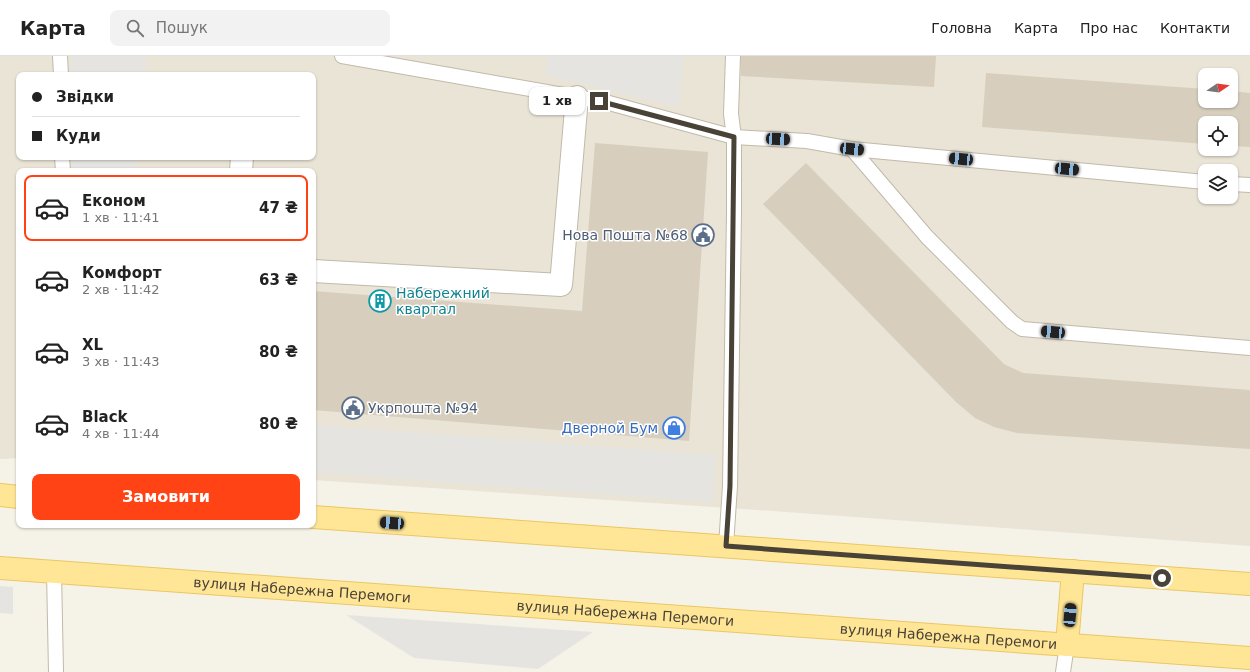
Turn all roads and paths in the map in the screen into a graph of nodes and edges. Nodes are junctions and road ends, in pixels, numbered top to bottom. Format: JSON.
{"nodes":[{"id":1,"x":60,"y":56,"type":"edge"},
{"id":2,"x":342,"y":56,"type":"edge"},
{"id":3,"x":733,"y":56,"type":"edge"},
{"id":4,"x":61,"y":72,"type":"edge"},
{"id":5,"x":577,"y":97,"type":"junction"},
{"id":6,"x":734,"y":137,"type":"junction"},
{"id":7,"x":852,"y":149,"type":"junction"},
{"id":8,"x":1198,"y":181,"type":"edge"},
{"id":9,"x":1238,"y":184,"type":"edge"},
{"id":10,"x":1250,"y":185,"type":"edge"},
{"id":11,"x":316,"y":271,"type":"edge"},
{"id":12,"x":1250,"y":348,"type":"edge"},
{"id":13,"x":0,"y":495,"type":"edge"},
{"id":14,"x":16,"y":497,"type":"edge"},
{"id":15,"x":316,"y":517,"type":"edge"},
{"id":16,"x":726,"y":546,"type":"junction"},
{"id":17,"x":0,"y":568,"type":"edge"},
{"id":18,"x":54,"y":571,"type":"junction"},
{"id":19,"x":1073,"y":571,"type":"junction"},
{"id":20,"x":1250,"y":584,"type":"edge"},
{"id":21,"x":1067,"y":645,"type":"junction"},
{"id":22,"x":1250,"y":658,"type":"edge"},
{"id":23,"x":56,"y":672,"type":"edge"},
{"id":24,"x":1063,"y":672,"type":"edge"}],
"edges":[{"from":1,"to":4,"type":"lane"},
{"from":2,"to":5,"type":"lane"},
{"from":3,"to":6,"type":"lane"},
{"from":5,"to":6,"type":"lane"},
{"from":5,"to":11,"type":"street"},
{"from":6,"to":7,"type":"lane"},
{"from":6,"to":16,"type":"lane"},
{"from":7,"to":8,"type":"lane"},
{"from":7,"to":12,"type":"lane"},
{"from":9,"to":10,"type":"lane"},
{"from":13,"to":14,"type":"main road"},
{"from":15,"to":16,"type":"main road"},
{"from":16,"to":19,"type":"main road"},
{"from":17,"to":18,"type":"main road","name":"вулиця Набережна Перемоги"},
{"from":18,"to":21,"type":"main road","name":"вулиця Набережна Перемоги"},
{"from":18,"to":23,"type":"lane"},
{"from":19,"to":20,"type":"main road"},
{"from":19,"to":21,"type":"main road"},
{"from":21,"to":22,"type":"main road","name":"вулиця Набережна Перемоги"},
{"from":21,"to":24,"type":"lane"}]}
